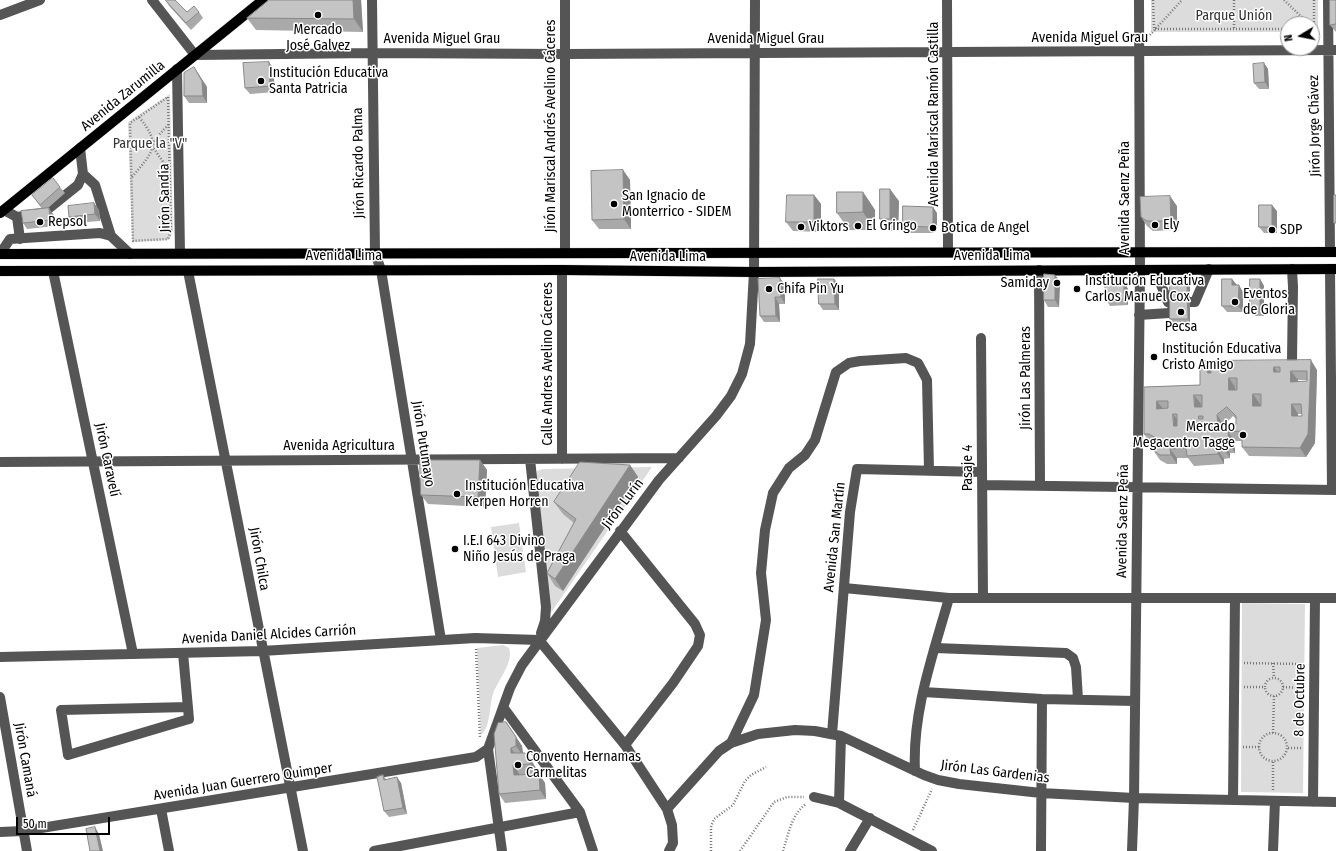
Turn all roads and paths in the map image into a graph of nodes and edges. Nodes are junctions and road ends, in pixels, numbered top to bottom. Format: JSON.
{"nodes":[{"id":1,"x":40,"y":0,"type":"edge"},
{"id":2,"x":152,"y":0,"type":"edge"},
{"id":3,"x":263,"y":0,"type":"edge"},
{"id":4,"x":372,"y":0,"type":"edge"},
{"id":5,"x":565,"y":0,"type":"edge"},
{"id":6,"x":755,"y":0,"type":"edge"},
{"id":7,"x":948,"y":0,"type":"edge"},
{"id":8,"x":1139,"y":0,"type":"edge"},
{"id":9,"x":1154,"y":0,"type":"edge"},
{"id":10,"x":1182,"y":0,"type":"edge"},
{"id":11,"x":1234,"y":0,"type":"edge"},
{"id":12,"x":1284,"y":0,"type":"edge"},
{"id":13,"x":1314,"y":0,"type":"edge"},
{"id":14,"x":1328,"y":0,"type":"edge"},
{"id":15,"x":0,"y":15,"type":"edge"},
{"id":16,"x":1301,"y":16,"type":"edge"},
{"id":17,"x":1314,"y":16,"type":"edge"},
{"id":18,"x":1154,"y":29,"type":"junction"},
{"id":19,"x":1234,"y":29,"type":"junction"},
{"id":20,"x":1280,"y":29,"type":"edge"},
{"id":21,"x":1332,"y":50,"type":"edge"},
{"id":22,"x":1139,"y":51,"type":"junction"},
{"id":23,"x":372,"y":52,"type":"junction"},
{"id":24,"x":947,"y":52,"type":"junction"},
{"id":25,"x":755,"y":53,"type":"junction"},
{"id":26,"x":565,"y":54,"type":"junction"},
{"id":27,"x":195,"y":55,"type":"junction"},
{"id":28,"x":177,"y":69,"type":"junction"},
{"id":29,"x":139,"y":117,"type":"junction"},
{"id":30,"x":169,"y":125,"type":"junction"},
{"id":31,"x":152,"y":146,"type":"junction"},
{"id":32,"x":80,"y":148,"type":"junction"},
{"id":33,"x":170,"y":171,"type":"junction"},
{"id":34,"x":83,"y":174,"type":"junction"},
{"id":35,"x":131,"y":177,"type":"junction"},
{"id":36,"x":2,"y":212,"type":"edge"},
{"id":37,"x":17,"y":217,"type":"junction"},
{"id":38,"x":111,"y":236,"type":"junction"},
{"id":39,"x":20,"y":239,"type":"junction"},
{"id":40,"x":948,"y":252,"type":"junction"},
{"id":41,"x":1333,"y":252,"type":"edge"},
{"id":42,"x":375,"y":253,"type":"junction"},
{"id":43,"x":565,"y":253,"type":"junction"},
{"id":44,"x":1139,"y":253,"type":"junction"},
{"id":45,"x":0,"y":254,"type":"edge"},
{"id":46,"x":130,"y":254,"type":"junction"},
{"id":47,"x":180,"y":254,"type":"junction"},
{"id":48,"x":754,"y":254,"type":"junction"},
{"id":49,"x":1209,"y":269,"type":"junction"},
{"id":50,"x":1292,"y":269,"type":"junction"},
{"id":51,"x":1333,"y":269,"type":"edge"},
{"id":52,"x":381,"y":270,"type":"junction"},
{"id":53,"x":562,"y":270,"type":"junction"},
{"id":54,"x":1039,"y":270,"type":"junction"},
{"id":55,"x":1140,"y":270,"type":"junction"},
{"id":56,"x":1155,"y":270,"type":"junction"},
{"id":57,"x":0,"y":271,"type":"edge"},
{"id":58,"x":53,"y":271,"type":"junction"},
{"id":59,"x":188,"y":271,"type":"junction"},
{"id":60,"x":754,"y":272,"type":"junction"},
{"id":61,"x":1333,"y":296,"type":"edge"},
{"id":62,"x":1181,"y":302,"type":"junction"},
{"id":63,"x":1139,"y":315,"type":"junction"},
{"id":64,"x":981,"y":338,"type":"dead end"},
{"id":65,"x":1333,"y":351,"type":"edge"},
{"id":66,"x":1292,"y":360,"type":"edge"},
{"id":67,"x":678,"y":458,"type":"junction"},
{"id":68,"x":412,"y":459,"type":"junction"},
{"id":69,"x":530,"y":459,"type":"junction"},
{"id":70,"x":562,"y":459,"type":"junction"},
{"id":71,"x":227,"y":460,"type":"junction"},
{"id":72,"x":0,"y":462,"type":"edge"},
{"id":73,"x":93,"y":462,"type":"junction"},
{"id":74,"x":929,"y":470,"type":"junction"},
{"id":75,"x":982,"y":472,"type":"junction"},
{"id":76,"x":982,"y":484,"type":"junction"},
{"id":77,"x":1040,"y":486,"type":"junction"},
{"id":78,"x":1137,"y":487,"type":"junction"},
{"id":79,"x":1334,"y":490,"type":"edge"},
{"id":80,"x":620,"y":531,"type":"junction"},
{"id":81,"x":844,"y":588,"type":"junction"},
{"id":82,"x":983,"y":597,"type":"junction"},
{"id":83,"x":949,"y":598,"type":"junction"},
{"id":84,"x":1136,"y":598,"type":"junction"},
{"id":85,"x":1235,"y":598,"type":"junction"},
{"id":86,"x":1315,"y":598,"type":"junction"},
{"id":87,"x":1336,"y":598,"type":"edge"},
{"id":88,"x":475,"y":638,"type":"junction"},
{"id":89,"x":442,"y":640,"type":"junction"},
{"id":90,"x":539,"y":640,"type":"junction"},
{"id":91,"x":935,"y":648,"type":"junction"},
{"id":92,"x":262,"y":651,"type":"junction"},
{"id":93,"x":183,"y":653,"type":"junction"},
{"id":94,"x":133,"y":654,"type":"junction"},
{"id":95,"x":1244,"y":656,"type":"dead end"},
{"id":96,"x":1302,"y":656,"type":"dead end"},
{"id":97,"x":0,"y":657,"type":"edge"},
{"id":98,"x":1244,"y":663,"type":"junction"},
{"id":99,"x":1273,"y":663,"type":"junction"},
{"id":100,"x":1302,"y":664,"type":"junction"},
{"id":101,"x":1302,"y":670,"type":"dead end"},
{"id":102,"x":1244,"y":671,"type":"dead end"},
{"id":103,"x":1274,"y":678,"type":"junction"},
{"id":104,"x":1244,"y":679,"type":"dead end"},
{"id":105,"x":1302,"y":682,"type":"dead end"},
{"id":106,"x":1244,"y":687,"type":"junction"},
{"id":107,"x":1283,"y":687,"type":"junction"},
{"id":108,"x":1265,"y":688,"type":"junction"},
{"id":109,"x":1302,"y":688,"type":"junction"},
{"id":110,"x":924,"y":692,"type":"junction"},
{"id":111,"x":1244,"y":694,"type":"dead end"},
{"id":112,"x":1302,"y":695,"type":"dead end"},
{"id":113,"x":1274,"y":696,"type":"junction"},
{"id":114,"x":0,"y":697,"type":"edge"},
{"id":115,"x":1042,"y":698,"type":"junction"},
{"id":116,"x":1078,"y":700,"type":"junction"},
{"id":117,"x":1135,"y":701,"type":"junction"},
{"id":118,"x":188,"y":706,"type":"junction"},
{"id":119,"x":503,"y":707,"type":"junction"},
{"id":120,"x":1274,"y":733,"type":"junction"},
{"id":121,"x":484,"y":735,"type":"dead end"},
{"id":122,"x":836,"y":735,"type":"junction"},
{"id":123,"x":480,"y":738,"type":"junction"},
{"id":124,"x":1243,"y":740,"type":"dead end"},
{"id":125,"x":1302,"y":740,"type":"dead end"},
{"id":126,"x":731,"y":743,"type":"junction"},
{"id":127,"x":624,"y":745,"type":"junction"},
{"id":128,"x":1243,"y":747,"type":"junction"},
{"id":129,"x":1259,"y":747,"type":"junction"},
{"id":130,"x":1288,"y":748,"type":"junction"},
{"id":131,"x":1302,"y":748,"type":"junction"},
{"id":132,"x":488,"y":749,"type":"junction"},
{"id":133,"x":1243,"y":754,"type":"dead end"},
{"id":134,"x":1302,"y":755,"type":"dead end"},
{"id":135,"x":1273,"y":762,"type":"junction"},
{"id":136,"x":766,"y":767,"type":"dead end"},
{"id":137,"x":915,"y":771,"type":"junction"},
{"id":138,"x":937,"y":780,"type":"junction"},
{"id":139,"x":291,"y":788,"type":"junction"},
{"id":140,"x":1266,"y":790,"type":"dead end"},
{"id":141,"x":1273,"y":790,"type":"junction"},
{"id":142,"x":1280,"y":791,"type":"dead end"},
{"id":143,"x":1041,"y":793,"type":"junction"},
{"id":144,"x":814,"y":797,"type":"junction"},
{"id":145,"x":1134,"y":798,"type":"junction"},
{"id":146,"x":1233,"y":800,"type":"junction"},
{"id":147,"x":1275,"y":801,"type":"junction"},
{"id":148,"x":1313,"y":802,"type":"junction"},
{"id":149,"x":1336,"y":802,"type":"edge"},
{"id":150,"x":839,"y":803,"type":"junction"},
{"id":151,"x":161,"y":809,"type":"junction"},
{"id":152,"x":667,"y":810,"type":"junction"},
{"id":153,"x":580,"y":812,"type":"junction"},
{"id":154,"x":870,"y":818,"type":"junction"},
{"id":155,"x":499,"y":827,"type":"junction"},
{"id":156,"x":23,"y":831,"type":"junction"},
{"id":157,"x":0,"y":832,"type":"edge"},
{"id":158,"x":909,"y":839,"type":"junction"},
{"id":159,"x":403,"y":848,"type":"edge"},
{"id":160,"x":27,"y":851,"type":"edge"},
{"id":161,"x":169,"y":851,"type":"edge"},
{"id":162,"x":303,"y":851,"type":"edge"},
{"id":163,"x":374,"y":851,"type":"edge"},
{"id":164,"x":502,"y":851,"type":"edge"},
{"id":165,"x":592,"y":851,"type":"edge"},
{"id":166,"x":669,"y":851,"type":"edge"},
{"id":167,"x":711,"y":851,"type":"edge"},
{"id":168,"x":740,"y":851,"type":"edge"},
{"id":169,"x":783,"y":851,"type":"edge"},
{"id":170,"x":850,"y":851,"type":"edge"},
{"id":171,"x":932,"y":851,"type":"edge"},
{"id":172,"x":1041,"y":851,"type":"edge"},
{"id":173,"x":1132,"y":851,"type":"edge"},
{"id":174,"x":1273,"y":851,"type":"edge"}],
"edges":[{"from":1,"to":15,"type":"street"},
{"from":2,"to":27,"type":"street"},
{"from":3,"to":27,"type":"main road","name":"Avenida Zarumilla"},
{"from":4,"to":23,"type":"street","name":"Jirón Ricardo Palma"},
{"from":5,"to":26,"type":"street","name":"Jirón Mariscal Andrés Avelino Cáceres"},
{"from":6,"to":25,"type":"street","name":"Jirón Lurín"},
{"from":7,"to":24,"type":"street","name":"Avenida Mariscal Ramón Castilla"},
{"from":8,"to":22,"type":"street","name":"Avenida Saenz Peña"},
{"from":9,"to":18,"type":"path"},
{"from":10,"to":18,"type":"path"},
{"from":11,"to":19,"type":"path"},
{"from":12,"to":16,"type":"path"},
{"from":13,"to":17,"type":"path"},
{"from":14,"to":21,"type":"street","name":"Jirón Jorge Chávez"},
{"from":18,"to":19,"type":"path"},
{"from":18,"to":22,"type":"path"},
{"from":19,"to":20,"type":"path"},
{"from":21,"to":22,"type":"street","name":"Avenida Miguel Grau"},
{"from":21,"to":41,"type":"street","name":"Jirón Jorge Chávez"},
{"from":22,"to":24,"type":"street","name":"Avenida Miguel Grau"},
{"from":22,"to":44,"type":"street","name":"Avenida Saenz Peña"},
{"from":23,"to":26,"type":"street","name":"Avenida Miguel Grau"},
{"from":23,"to":27,"type":"street","name":"Avenida Miguel Grau"},
{"from":23,"to":42,"type":"street","name":"Jirón Ricardo Palma"},
{"from":24,"to":25,"type":"street","name":"Avenida Miguel Grau"},
{"from":24,"to":40,"type":"street","name":"Avenida Mariscal Ramón Castilla"},
{"from":25,"to":26,"type":"street","name":"Avenida Miguel Grau"},
{"from":25,"to":48,"type":"street","name":"Jirón Lurín"},
{"from":26,"to":43,"type":"street","name":"Jirón Mariscal Andrés Avelino Cáceres"},
{"from":27,"to":28,"type":"main road","name":"Avenida Zarumilla"},
{"from":28,"to":32,"type":"main road","name":"Avenida Zarumilla"},
{"from":28,"to":47,"type":"street","name":"Jirón Sandía"},
{"from":29,"to":30,"type":"path"},
{"from":29,"to":31,"type":"path"},
{"from":29,"to":35,"type":"path"},
{"from":30,"to":31,"type":"path"},
{"from":30,"to":33,"type":"path"},
{"from":31,"to":33,"type":"path"},
{"from":31,"to":35,"type":"path"},
{"from":32,"to":34,"type":"street"},
{"from":32,"to":36,"type":"main road","name":"Avenida Zarumilla"},
{"from":33,"to":35,"type":"path"},
{"from":34,"to":37,"type":"street"},
{"from":34,"to":38,"type":"street"},
{"from":36,"to":37,"type":"street"},
{"from":37,"to":39,"type":"street"},
{"from":38,"to":39,"type":"street"},
{"from":38,"to":46,"type":"street"},
{"from":39,"to":45,"type":"street"},
{"from":40,"to":44,"type":"main road","name":"Avenida Lima"},
{"from":40,"to":48,"type":"main road","name":"Avenida Lima"},
{"from":41,"to":44,"type":"main road","name":"Avenida Lima"},
{"from":42,"to":43,"type":"main road","name":"Avenida Lima"},
{"from":42,"to":47,"type":"main road","name":"Avenida Lima"},
{"from":42,"to":52,"type":"street","name":"Jirón Putumayo"},
{"from":43,"to":48,"type":"main road","name":"Avenida Lima"},
{"from":44,"to":55,"type":"street","name":"Avenida Saenz Peña"},
{"from":45,"to":46,"type":"main road","name":"Avenida Lima"},
{"from":46,"to":47,"type":"main road","name":"Avenida Lima"},
{"from":48,"to":60,"type":"street","name":"Jirón Lurín"},
{"from":49,"to":50,"type":"main road","name":"Avenida Lima"},
{"from":49,"to":56,"type":"main road","name":"Avenida Lima"},
{"from":49,"to":62,"type":"street"},
{"from":50,"to":51,"type":"main road","name":"Avenida Lima"},
{"from":50,"to":66,"type":"street"},
{"from":51,"to":61,"type":"street"},
{"from":52,"to":53,"type":"main road","name":"Avenida Lima"},
{"from":52,"to":59,"type":"main road","name":"Avenida Lima"},
{"from":52,"to":68,"type":"street","name":"Jirón Putumayo"},
{"from":53,"to":60,"type":"main road","name":"Avenida Lima"},
{"from":53,"to":70,"type":"street","name":"Calle Andres Avelino Cáceres"},
{"from":54,"to":55,"type":"main road","name":"Avenida Lima"},
{"from":54,"to":60,"type":"main road","name":"Avenida Lima"},
{"from":54,"to":77,"type":"street","name":"Jirón Las Palmeras"},
{"from":55,"to":56,"type":"main road","name":"Avenida Lima"},
{"from":55,"to":63,"type":"street","name":"Avenida Saenz Peña"},
{"from":56,"to":62,"type":"street"},
{"from":57,"to":58,"type":"main road","name":"Avenida Lima"},
{"from":58,"to":59,"type":"main road","name":"Avenida Lima"},
{"from":58,"to":73,"type":"street","name":"Jirón Caravelí"},
{"from":59,"to":71,"type":"street","name":"Jirón Chilca"},
{"from":60,"to":67,"type":"street","name":"Jirón Lurín"},
{"from":61,"to":65,"type":"street"},
{"from":62,"to":63,"type":"street"},
{"from":63,"to":78,"type":"street","name":"Avenida Saenz Peña"},
{"from":64,"to":75,"type":"street","name":"Pasaje 4"},
{"from":65,"to":79,"type":"street"},
{"from":67,"to":70,"type":"street","name":"Avenida Agricultura"},
{"from":67,"to":80,"type":"street","name":"Jirón Lurín"},
{"from":68,"to":69,"type":"street","name":"Avenida Agricultura"},
{"from":68,"to":71,"type":"street","name":"Avenida Agricultura"},
{"from":68,"to":89,"type":"street","name":"Jirón Putumayo"},
{"from":69,"to":70,"type":"street","name":"Avenida Agricultura"},
{"from":69,"to":90,"type":"street"},
{"from":71,"to":73,"type":"street","name":"Avenida Agricultura"},
{"from":71,"to":92,"type":"street","name":"Jirón Chilca"},
{"from":72,"to":73,"type":"street","name":"Avenida Agricultura"},
{"from":73,"to":94,"type":"street","name":"Jirón Caravelí"},
{"from":74,"to":75,"type":"street","name":"Avenida San Martín"},
{"from":74,"to":81,"type":"street","name":"Avenida San Martín"},
{"from":74,"to":126,"type":"street"},
{"from":75,"to":76,"type":"street","name":"Pasaje 4"},
{"from":76,"to":77,"type":"street"},
{"from":76,"to":82,"type":"street","name":"Pasaje 4"},
{"from":77,"to":78,"type":"street"},
{"from":78,"to":79,"type":"street"},
{"from":78,"to":84,"type":"street","name":"Avenida Saenz Peña"},
{"from":80,"to":90,"type":"street","name":"Jirón Lurín"},
{"from":80,"to":127,"type":"street"},
{"from":81,"to":83,"type":"street"},
{"from":81,"to":122,"type":"street","name":"Avenida San Martín"},
{"from":82,"to":83,"type":"street"},
{"from":82,"to":84,"type":"street"},
{"from":83,"to":91,"type":"street"},
{"from":84,"to":85,"type":"street"},
{"from":84,"to":117,"type":"street","name":"Avenida Saenz Peña"},
{"from":85,"to":86,"type":"street"},
{"from":85,"to":146,"type":"street"},
{"from":86,"to":87,"type":"street"},
{"from":86,"to":148,"type":"street","name":"8 de Octubre"},
{"from":88,"to":89,"type":"street","name":"Avenida Daniel Alcides Carrión"},
{"from":88,"to":90,"type":"street","name":"Avenida Daniel Alcides Carrión"},
{"from":88,"to":123,"type":"path"},
{"from":89,"to":92,"type":"street","name":"Avenida Daniel Alcides Carrión"},
{"from":90,"to":119,"type":"street","name":"Jirón Lurín"},
{"from":90,"to":127,"type":"street"},
{"from":91,"to":110,"type":"street"},
{"from":91,"to":116,"type":"street"},
{"from":92,"to":93,"type":"street","name":"Avenida Daniel Alcides Carrión"},
{"from":92,"to":139,"type":"street","name":"Jirón Chilca"},
{"from":93,"to":94,"type":"street","name":"Avenida Daniel Alcides Carrión"},
{"from":93,"to":118,"type":"street"},
{"from":94,"to":97,"type":"street","name":"Avenida Daniel Alcides Carrión"},
{"from":95,"to":98,"type":"path"},
{"from":96,"to":100,"type":"path"},
{"from":98,"to":99,"type":"path"},
{"from":98,"to":102,"type":"path"},
{"from":99,"to":100,"type":"path"},
{"from":99,"to":103,"type":"path"},
{"from":100,"to":101,"type":"path"},
{"from":103,"to":107,"type":"path"},
{"from":103,"to":108,"type":"path"},
{"from":104,"to":106,"type":"path"},
{"from":105,"to":109,"type":"path"},
{"from":106,"to":108,"type":"path"},
{"from":106,"to":111,"type":"path"},
{"from":107,"to":109,"type":"path"},
{"from":107,"to":113,"type":"path"},
{"from":108,"to":113,"type":"path"},
{"from":109,"to":112,"type":"path"},
{"from":110,"to":115,"type":"street"},
{"from":110,"to":137,"type":"street"},
{"from":113,"to":120,"type":"path"},
{"from":114,"to":156,"type":"street","name":"Jirón Camaná"},
{"from":115,"to":116,"type":"street"},
{"from":115,"to":143,"type":"street"},
{"from":116,"to":117,"type":"street"},
{"from":117,"to":145,"type":"street","name":"Avenida Saenz Peña"},
{"from":118,"to":118,"type":"street"},
{"from":119,"to":132,"type":"street","name":"Jirón Lurín"},
{"from":119,"to":153,"type":"street"},
{"from":120,"to":129,"type":"path"},
{"from":120,"to":130,"type":"path"},
{"from":121,"to":123,"type":"path"},
{"from":122,"to":126,"type":"street","name":"Jirón Las Gardenias"},
{"from":122,"to":137,"type":"street","name":"Jirón Las Gardenias"},
{"from":122,"to":150,"type":"street","name":"Avenida San Martín"},
{"from":123,"to":132,"type":"path"},
{"from":124,"to":128,"type":"path"},
{"from":125,"to":131,"type":"path"},
{"from":126,"to":152,"type":"street","name":"Jirón Las Gardenias"},
{"from":127,"to":152,"type":"street"},
{"from":128,"to":129,"type":"path"},
{"from":128,"to":133,"type":"path"},
{"from":129,"to":135,"type":"path"},
{"from":130,"to":131,"type":"path"},
{"from":130,"to":135,"type":"path"},
{"from":131,"to":134,"type":"path"},
{"from":132,"to":139,"type":"street","name":"Avenida Juan Guerrero Quimper"},
{"from":132,"to":155,"type":"street"},
{"from":135,"to":141,"type":"path"},
{"from":136,"to":167,"type":"path"},
{"from":137,"to":138,"type":"street","name":"Jirón Las Gardenias"},
{"from":138,"to":143,"type":"street","name":"Jirón Las Gardenias"},
{"from":138,"to":158,"type":"path"},
{"from":139,"to":151,"type":"street","name":"Avenida Juan Guerrero Quimper"},
{"from":139,"to":162,"type":"street","name":"Jirón Chilca"},
{"from":140,"to":141,"type":"path"},
{"from":141,"to":142,"type":"path"},
{"from":143,"to":145,"type":"street","name":"Jirón Las Gardenias"},
{"from":143,"to":172,"type":"street"},
{"from":144,"to":150,"type":"street"},
{"from":144,"to":168,"type":"path"},
{"from":144,"to":169,"type":"path"},
{"from":145,"to":146,"type":"street","name":"Jirón Las Gardenias"},
{"from":145,"to":173,"type":"street","name":"Avenida Saenz Peña"},
{"from":146,"to":147,"type":"street","name":"Jirón Las Gardenias"},
{"from":147,"to":148,"type":"street","name":"Jirón Las Gardenias"},
{"from":147,"to":174,"type":"street"},
{"from":148,"to":149,"type":"street","name":"Jirón Las Gardenias"},
{"from":150,"to":154,"type":"street"},
{"from":151,"to":156,"type":"street","name":"Avenida Juan Guerrero Quimper"},
{"from":151,"to":161,"type":"street"},
{"from":152,"to":166,"type":"street"},
{"from":153,"to":155,"type":"street"},
{"from":153,"to":165,"type":"street"},
{"from":154,"to":158,"type":"street"},
{"from":154,"to":170,"type":"street"},
{"from":155,"to":159,"type":"street"},
{"from":155,"to":164,"type":"street"},
{"from":156,"to":157,"type":"street","name":"Avenida Juan Guerrero Quimper"},
{"from":156,"to":160,"type":"street","name":"Jirón Camaná"},
{"from":158,"to":171,"type":"street"},
{"from":159,"to":163,"type":"street"}]}
